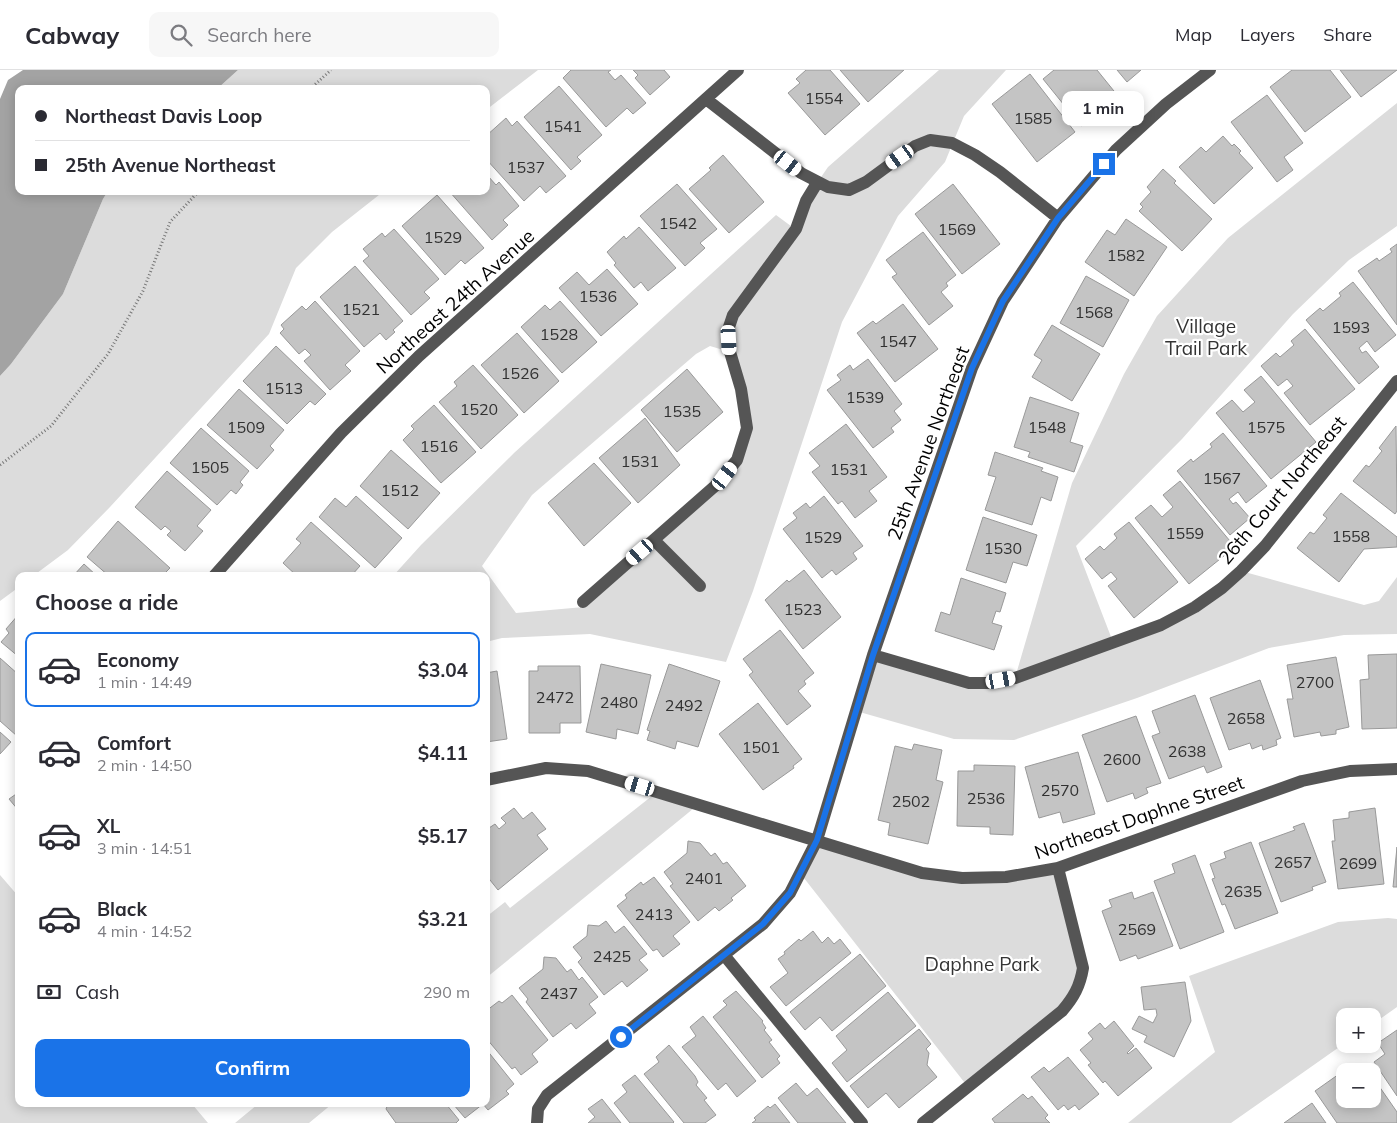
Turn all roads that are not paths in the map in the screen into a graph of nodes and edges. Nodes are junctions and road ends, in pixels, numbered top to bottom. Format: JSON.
{"nodes":[{"id":1,"x":738,"y":70,"type":"edge"},
{"id":2,"x":1210,"y":70,"type":"edge"},
{"id":3,"x":706,"y":99,"type":"junction"},
{"id":4,"x":818,"y":183,"type":"junction"},
{"id":5,"x":1058,"y":218,"type":"junction"},
{"id":6,"x":1397,"y":381,"type":"edge"},
{"id":7,"x":654,"y":540,"type":"junction"},
{"id":8,"x":218,"y":572,"type":"edge"},
{"id":9,"x":700,"y":586,"type":"dead end"},
{"id":10,"x":583,"y":602,"type":"dead end"},
{"id":11,"x":873,"y":655,"type":"junction"},
{"id":12,"x":1397,"y":769,"type":"edge"},
{"id":13,"x":490,"y":779,"type":"edge"},
{"id":14,"x":817,"y":840,"type":"junction"},
{"id":15,"x":1058,"y":868,"type":"junction"},
{"id":16,"x":724,"y":956,"type":"junction"},
{"id":17,"x":537,"y":1123,"type":"edge"},
{"id":18,"x":862,"y":1123,"type":"edge"},
{"id":19,"x":923,"y":1123,"type":"edge"}],
"edges":[{"from":1,"to":3,"type":"street","name":"Northeast 24th Avenue"},
{"from":2,"to":5,"type":"street","name":"25th Avenue Northeast"},
{"from":3,"to":4,"type":"street"},
{"from":3,"to":8,"type":"street","name":"Northeast 24th Avenue"},
{"from":4,"to":5,"type":"street"},
{"from":4,"to":7,"type":"street"},
{"from":5,"to":11,"type":"street","name":"25th Avenue Northeast"},
{"from":6,"to":11,"type":"street","name":"26th Court Northeast"},
{"from":7,"to":9,"type":"street"},
{"from":7,"to":10,"type":"street"},
{"from":11,"to":14,"type":"street","name":"25th Avenue Northeast"},
{"from":12,"to":15,"type":"street","name":"Northeast Daphne Street"},
{"from":13,"to":14,"type":"street","name":"Northeast Daphne Street"},
{"from":14,"to":15,"type":"street","name":"Northeast Daphne Street"},
{"from":14,"to":16,"type":"street","name":"25th Avenue Northeast"},
{"from":15,"to":19,"type":"street"},
{"from":16,"to":17,"type":"street","name":"25th Avenue Northeast"},
{"from":16,"to":18,"type":"street"}]}
